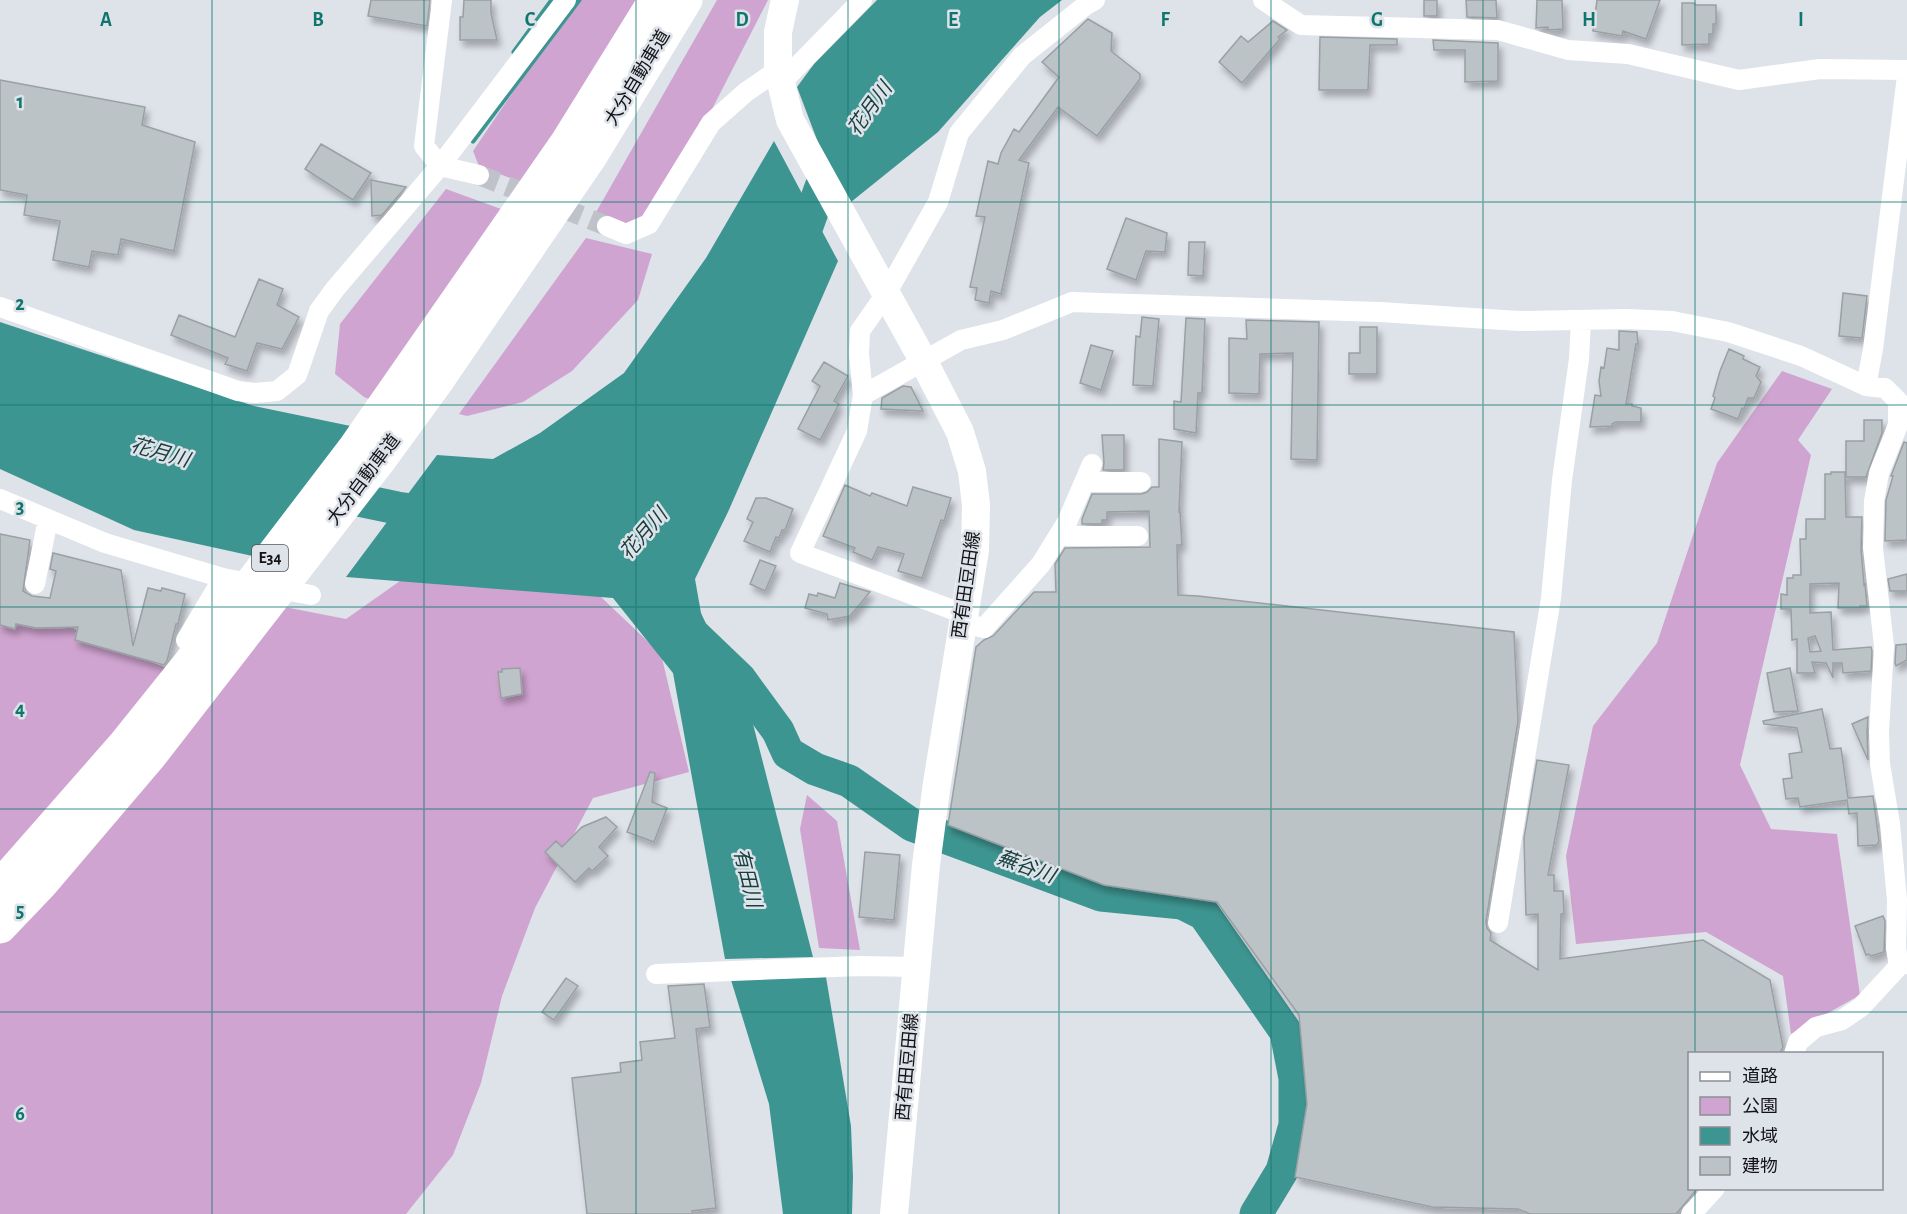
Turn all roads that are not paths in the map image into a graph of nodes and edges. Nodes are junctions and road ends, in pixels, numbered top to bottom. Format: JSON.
{"nodes":[{"id":1,"x":442,"y":0,"type":"edge"},
{"id":2,"x":566,"y":0,"type":"edge"},
{"id":3,"x":655,"y":0,"type":"edge"},
{"id":4,"x":686,"y":0,"type":"edge"},
{"id":5,"x":785,"y":0,"type":"edge"},
{"id":6,"x":861,"y":0,"type":"edge"},
{"id":7,"x":1095,"y":0,"type":"edge"},
{"id":8,"x":1263,"y":0,"type":"edge"},
{"id":9,"x":1907,"y":70,"type":"edge"},
{"id":10,"x":1907,"y":76,"type":"edge"},
{"id":11,"x":779,"y":77,"type":"junction"},
{"id":12,"x":440,"y":166,"type":"junction"},
{"id":13,"x":479,"y":175,"type":"tunnel mouth"},
{"id":14,"x":607,"y":226,"type":"tunnel mouth"},
{"id":15,"x":882,"y":286,"type":"junction"},
{"id":16,"x":0,"y":307,"type":"edge"},
{"id":17,"x":1581,"y":320,"type":"junction"},
{"id":18,"x":924,"y":362,"type":"junction"},
{"id":19,"x":425,"y":374,"type":"junction"},
{"id":20,"x":1866,"y":386,"type":"junction"},
{"id":21,"x":863,"y":395,"type":"junction"},
{"id":22,"x":1902,"y":398,"type":"edge"},
{"id":23,"x":1142,"y":482,"type":"dead end"},
{"id":24,"x":0,"y":499,"type":"edge"},
{"id":25,"x":48,"y":519,"type":"junction"},
{"id":26,"x":1058,"y":536,"type":"junction"},
{"id":27,"x":1138,"y":536,"type":"dead end"},
{"id":28,"x":223,"y":578,"type":"junction"},
{"id":29,"x":35,"y":584,"type":"dead end"},
{"id":30,"x":311,"y":595,"type":"dead end"},
{"id":31,"x":963,"y":618,"type":"junction"},
{"id":32,"x":186,"y":640,"type":"dead end"},
{"id":33,"x":137,"y":750,"type":"junction"},
{"id":34,"x":0,"y":886,"type":"edge"},
{"id":35,"x":1498,"y":923,"type":"dead end"},
{"id":36,"x":0,"y":927,"type":"edge"},
{"id":37,"x":1903,"y":965,"type":"edge"},
{"id":38,"x":917,"y":967,"type":"junction"},
{"id":39,"x":656,"y":974,"type":"dead end"},
{"id":40,"x":1794,"y":1052,"type":"edge"},
{"id":41,"x":1713,"y":1190,"type":"edge"},
{"id":42,"x":894,"y":1214,"type":"edge"},
{"id":43,"x":1692,"y":1214,"type":"edge"}],
"edges":[{"from":1,"to":12,"type":"street"},
{"from":2,"to":12,"type":"street"},
{"from":3,"to":19,"type":"highway","name":"大分自動車道","number":"E34"},
{"from":4,"to":19,"type":"highway","name":"大分自動車道","number":"E34"},
{"from":5,"to":11,"type":"main road","name":"西有田豆田線"},
{"from":6,"to":11,"type":"street"},
{"from":7,"to":15,"type":"street"},
{"from":8,"to":9,"type":"street"},
{"from":10,"to":20,"type":"street"},
{"from":11,"to":14,"type":"street"},
{"from":11,"to":15,"type":"main road","name":"西有田豆田線"},
{"from":12,"to":13,"type":"street"},
{"from":12,"to":16,"type":"street"},
{"from":15,"to":18,"type":"main road","name":"西有田豆田線"},
{"from":15,"to":21,"type":"street"},
{"from":17,"to":18,"type":"street"},
{"from":17,"to":20,"type":"street"},
{"from":17,"to":35,"type":"street"},
{"from":18,"to":21,"type":"street"},
{"from":18,"to":31,"type":"main road","name":"西有田豆田線"},
{"from":19,"to":33,"type":"highway","name":"大分自動車道","number":"E34"},
{"from":20,"to":22,"type":"street"},
{"from":21,"to":31,"type":"street"},
{"from":22,"to":37,"type":"street"},
{"from":23,"to":26,"type":"street"},
{"from":24,"to":25,"type":"street"},
{"from":25,"to":28,"type":"street"},
{"from":25,"to":29,"type":"street"},
{"from":26,"to":27,"type":"street"},
{"from":26,"to":31,"type":"street"},
{"from":28,"to":30,"type":"street"},
{"from":28,"to":32,"type":"street"},
{"from":31,"to":38,"type":"main road","name":"西有田豆田線"},
{"from":33,"to":34,"type":"highway","name":"大分自動車道","number":"E34"},
{"from":33,"to":36,"type":"highway","name":"大分自動車道","number":"E34"},
{"from":37,"to":40,"type":"street"},
{"from":38,"to":39,"type":"street"},
{"from":38,"to":42,"type":"main road","name":"西有田豆田線"},
{"from":41,"to":43,"type":"street"}]}
